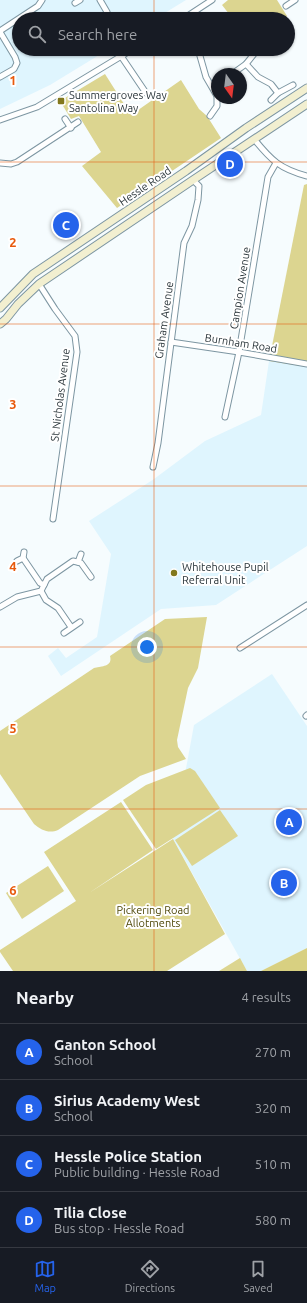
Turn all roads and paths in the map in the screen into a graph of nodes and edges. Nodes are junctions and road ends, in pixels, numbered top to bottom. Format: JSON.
{"nodes":[{"id":1,"x":42,"y":0,"type":"edge"},
{"id":2,"x":100,"y":0,"type":"edge"},
{"id":3,"x":212,"y":0,"type":"edge"},
{"id":4,"x":295,"y":0,"type":"edge"},
{"id":5,"x":286,"y":6,"type":"dead end"},
{"id":6,"x":29,"y":12,"type":"edge"},
{"id":7,"x":107,"y":12,"type":"dead end"},
{"id":8,"x":193,"y":12,"type":"edge"},
{"id":9,"x":12,"y":23,"type":"edge"},
{"id":10,"x":0,"y":31,"type":"edge"},
{"id":11,"x":12,"y":52,"type":"edge"},
{"id":12,"x":14,"y":56,"type":"edge"},
{"id":13,"x":121,"y":56,"type":"joint"},
{"id":14,"x":200,"y":56,"type":"edge"},
{"id":15,"x":252,"y":56,"type":"edge"},
{"id":16,"x":246,"y":64,"type":"junction"},
{"id":17,"x":240,"y":68,"type":"edge"},
{"id":18,"x":0,"y":77,"type":"edge"},
{"id":19,"x":211,"y":82,"type":"edge"},
{"id":20,"x":293,"y":85,"type":"dead end"},
{"id":21,"x":307,"y":88,"type":"edge"},
{"id":22,"x":146,"y":93,"type":"dead end"},
{"id":23,"x":278,"y":93,"type":"junction"},
{"id":24,"x":271,"y":100,"type":"dead end"},
{"id":25,"x":217,"y":104,"type":"edge"},
{"id":26,"x":307,"y":104,"type":"edge"},
{"id":27,"x":210,"y":116,"type":"dead end"},
{"id":28,"x":65,"y":119,"type":"dead end"},
{"id":29,"x":0,"y":120,"type":"edge"},
{"id":30,"x":78,"y":122,"type":"dead end"},
{"id":31,"x":70,"y":128,"type":"junction"},
{"id":32,"x":254,"y":139,"type":"junction"},
{"id":33,"x":0,"y":163,"type":"edge"},
{"id":34,"x":276,"y":163,"type":"junction"},
{"id":35,"x":307,"y":176,"type":"edge"},
{"id":36,"x":193,"y":180,"type":"junction"},
{"id":37,"x":39,"y":284,"type":"junction"},
{"id":38,"x":0,"y":308,"type":"edge"},
{"id":39,"x":0,"y":324,"type":"edge"},
{"id":40,"x":171,"y":342,"type":"junction"},
{"id":41,"x":239,"y":352,"type":"junction"},
{"id":42,"x":307,"y":364,"type":"edge"},
{"id":43,"x":226,"y":417,"type":"dead end"},
{"id":44,"x":153,"y":467,"type":"dead end"},
{"id":45,"x":53,"y":519,"type":"dead end"},
{"id":46,"x":24,"y":552,"type":"dead end"},
{"id":47,"x":81,"y":554,"type":"dead end"},
{"id":48,"x":23,"y":558,"type":"junction"},
{"id":49,"x":17,"y":562,"type":"dead end"},
{"id":50,"x":78,"y":562,"type":"junction"},
{"id":51,"x":91,"y":577,"type":"dead end"},
{"id":52,"x":44,"y":585,"type":"junction"},
{"id":53,"x":41,"y":591,"type":"junction"},
{"id":54,"x":307,"y":605,"type":"edge"},
{"id":55,"x":0,"y":608,"type":"edge"},
{"id":56,"x":80,"y":622,"type":"dead end"},
{"id":57,"x":71,"y":627,"type":"junction"},
{"id":58,"x":64,"y":633,"type":"dead end"},
{"id":59,"x":240,"y":648,"type":"dead end"}],
"edges":[{"from":1,"to":6,"type":"street"},
{"from":2,"to":7,"type":"street"},
{"from":3,"to":8,"type":"street"},
{"from":4,"to":5,"type":"street"},
{"from":9,"to":10,"type":"street"},
{"from":10,"to":11,"type":"street"},
{"from":12,"to":18,"type":"street"},
{"from":13,"to":22,"type":"street"},
{"from":13,"to":29,"type":"street"},
{"from":14,"to":19,"type":"street"},
{"from":15,"to":16,"type":"street"},
{"from":16,"to":17,"type":"street"},
{"from":16,"to":23,"type":"street"},
{"from":20,"to":23,"type":"street"},
{"from":21,"to":38,"type":"street","name":"Hessle Road"},
{"from":23,"to":24,"type":"street"},
{"from":25,"to":27,"type":"street"},
{"from":26,"to":32,"type":"street","name":"Hessle Road"},
{"from":28,"to":31,"type":"street"},
{"from":30,"to":31,"type":"street"},
{"from":31,"to":33,"type":"street"},
{"from":32,"to":34,"type":"street"},
{"from":32,"to":36,"type":"street","name":"Hessle Road"},
{"from":34,"to":35,"type":"street"},
{"from":34,"to":41,"type":"street","name":"Campion Avenue"},
{"from":36,"to":37,"type":"street","name":"Hessle Road"},
{"from":36,"to":40,"type":"street","name":"Graham Avenue"},
{"from":37,"to":39,"type":"street","name":"Hessle Road"},
{"from":37,"to":45,"type":"street","name":"St Nicholas Avenue"},
{"from":40,"to":41,"type":"street","name":"Burnham Road"},
{"from":40,"to":44,"type":"street","name":"Graham Avenue"},
{"from":41,"to":42,"type":"street","name":"Burnham Road"},
{"from":41,"to":43,"type":"street","name":"Campion Avenue"},
{"from":46,"to":48,"type":"street"},
{"from":47,"to":50,"type":"street"},
{"from":48,"to":49,"type":"street"},
{"from":48,"to":52,"type":"street"},
{"from":50,"to":51,"type":"street"},
{"from":50,"to":52,"type":"street"},
{"from":52,"to":53,"type":"street"},
{"from":53,"to":55,"type":"street"},
{"from":53,"to":57,"type":"street"},
{"from":54,"to":59,"type":"street"},
{"from":56,"to":57,"type":"street"},
{"from":57,"to":58,"type":"street"}]}
